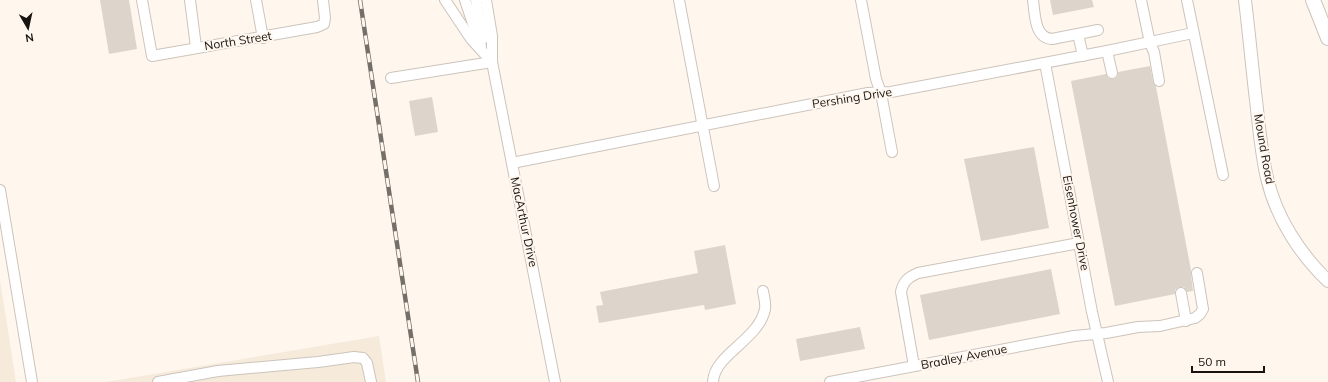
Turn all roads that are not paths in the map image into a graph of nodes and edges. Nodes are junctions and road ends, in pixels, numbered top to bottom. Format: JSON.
{"nodes":[{"id":1,"x":142,"y":0,"type":"edge"},
{"id":2,"x":190,"y":0,"type":"edge"},
{"id":3,"x":256,"y":0,"type":"edge"},
{"id":4,"x":323,"y":0,"type":"edge"},
{"id":5,"x":446,"y":0,"type":"edge"},
{"id":6,"x":465,"y":0,"type":"edge"},
{"id":7,"x":476,"y":0,"type":"edge"},
{"id":8,"x":486,"y":0,"type":"edge"},
{"id":9,"x":679,"y":0,"type":"edge"},
{"id":10,"x":861,"y":0,"type":"edge"},
{"id":11,"x":1033,"y":0,"type":"edge"},
{"id":12,"x":1141,"y":0,"type":"edge"},
{"id":13,"x":1186,"y":0,"type":"edge"},
{"id":14,"x":1245,"y":0,"type":"edge"},
{"id":15,"x":1313,"y":0,"type":"edge"},
{"id":16,"x":1098,"y":30,"type":"dead end"},
{"id":17,"x":1193,"y":33,"type":"junction"},
{"id":18,"x":1078,"y":34,"type":"junction"},
{"id":19,"x":263,"y":38,"type":"junction"},
{"id":20,"x":1328,"y":38,"type":"edge"},
{"id":21,"x":1150,"y":43,"type":"junction"},
{"id":22,"x":196,"y":48,"type":"junction"},
{"id":23,"x":1107,"y":51,"type":"junction"},
{"id":24,"x":485,"y":53,"type":"junction"},
{"id":25,"x":1083,"y":56,"type":"junction"},
{"id":26,"x":492,"y":62,"type":"junction"},
{"id":27,"x":1046,"y":63,"type":"junction"},
{"id":28,"x":1112,"y":73,"type":"dead end"},
{"id":29,"x":392,"y":78,"type":"dead end"},
{"id":30,"x":1159,"y":81,"type":"dead end"},
{"id":31,"x":881,"y":93,"type":"junction"},
{"id":32,"x":702,"y":126,"type":"junction"},
{"id":33,"x":892,"y":152,"type":"dead end"},
{"id":34,"x":512,"y":163,"type":"junction"},
{"id":35,"x":1223,"y":176,"type":"dead end"},
{"id":36,"x":714,"y":186,"type":"dead end"},
{"id":37,"x":0,"y":190,"type":"edge"},
{"id":38,"x":2,"y":216,"type":"edge"},
{"id":39,"x":1079,"y":243,"type":"junction"},
{"id":40,"x":1197,"y":273,"type":"dead end"},
{"id":41,"x":1328,"y":282,"type":"edge"},
{"id":42,"x":762,"y":291,"type":"dead end"},
{"id":43,"x":1181,"y":293,"type":"dead end"},
{"id":44,"x":1186,"y":321,"type":"junction"},
{"id":45,"x":1098,"y":334,"type":"junction"},
{"id":46,"x":914,"y":366,"type":"junction"},
{"id":47,"x":31,"y":382,"type":"edge"},
{"id":48,"x":158,"y":382,"type":"edge"},
{"id":49,"x":371,"y":382,"type":"edge"},
{"id":50,"x":555,"y":382,"type":"edge"},
{"id":51,"x":713,"y":382,"type":"edge"},
{"id":52,"x":830,"y":382,"type":"edge"},
{"id":53,"x":1108,"y":382,"type":"edge"}],
"edges":[{"from":1,"to":22,"type":"street","name":"North Street"},
{"from":2,"to":22,"type":"street"},
{"from":3,"to":19,"type":"street"},
{"from":4,"to":19,"type":"street","name":"North Street"},
{"from":5,"to":24,"type":"street"},
{"from":6,"to":24,"type":"street"},
{"from":7,"to":24,"type":"street"},
{"from":8,"to":26,"type":"street","name":"MacArthur Drive"},
{"from":9,"to":32,"type":"street"},
{"from":10,"to":31,"type":"street"},
{"from":11,"to":18,"type":"street"},
{"from":12,"to":21,"type":"street"},
{"from":13,"to":17,"type":"street"},
{"from":14,"to":41,"type":"main road","name":"Mound Road"},
{"from":15,"to":20,"type":"highway"},
{"from":16,"to":18,"type":"street"},
{"from":17,"to":21,"type":"street","name":"Pershing Drive"},
{"from":17,"to":35,"type":"street"},
{"from":18,"to":25,"type":"street"},
{"from":19,"to":22,"type":"street","name":"North Street"},
{"from":21,"to":23,"type":"street","name":"Pershing Drive"},
{"from":21,"to":30,"type":"street"},
{"from":23,"to":25,"type":"street","name":"Pershing Drive"},
{"from":23,"to":28,"type":"street"},
{"from":24,"to":26,"type":"street","name":"MacArthur Drive"},
{"from":25,"to":27,"type":"street","name":"Pershing Drive"},
{"from":26,"to":29,"type":"street"},
{"from":26,"to":34,"type":"street","name":"MacArthur Drive"},
{"from":27,"to":31,"type":"street","name":"Pershing Drive"},
{"from":27,"to":39,"type":"street","name":"Eisenhower Drive"},
{"from":31,"to":32,"type":"street","name":"Pershing Drive"},
{"from":31,"to":33,"type":"street"},
{"from":32,"to":34,"type":"street","name":"Pershing Drive"},
{"from":32,"to":36,"type":"street"},
{"from":34,"to":50,"type":"street","name":"MacArthur Drive"},
{"from":37,"to":38,"type":"street"},
{"from":38,"to":47,"type":"street"},
{"from":39,"to":45,"type":"street","name":"Eisenhower Drive"},
{"from":39,"to":46,"type":"street"},
{"from":40,"to":44,"type":"street"},
{"from":42,"to":51,"type":"street"},
{"from":43,"to":44,"type":"street"},
{"from":44,"to":45,"type":"street","name":"Bradley Avenue"},
{"from":45,"to":46,"type":"street","name":"Bradley Avenue"},
{"from":45,"to":53,"type":"street","name":"Eisenhower Drive"},
{"from":46,"to":52,"type":"street","name":"Bradley Avenue"},
{"from":48,"to":49,"type":"street"}]}
